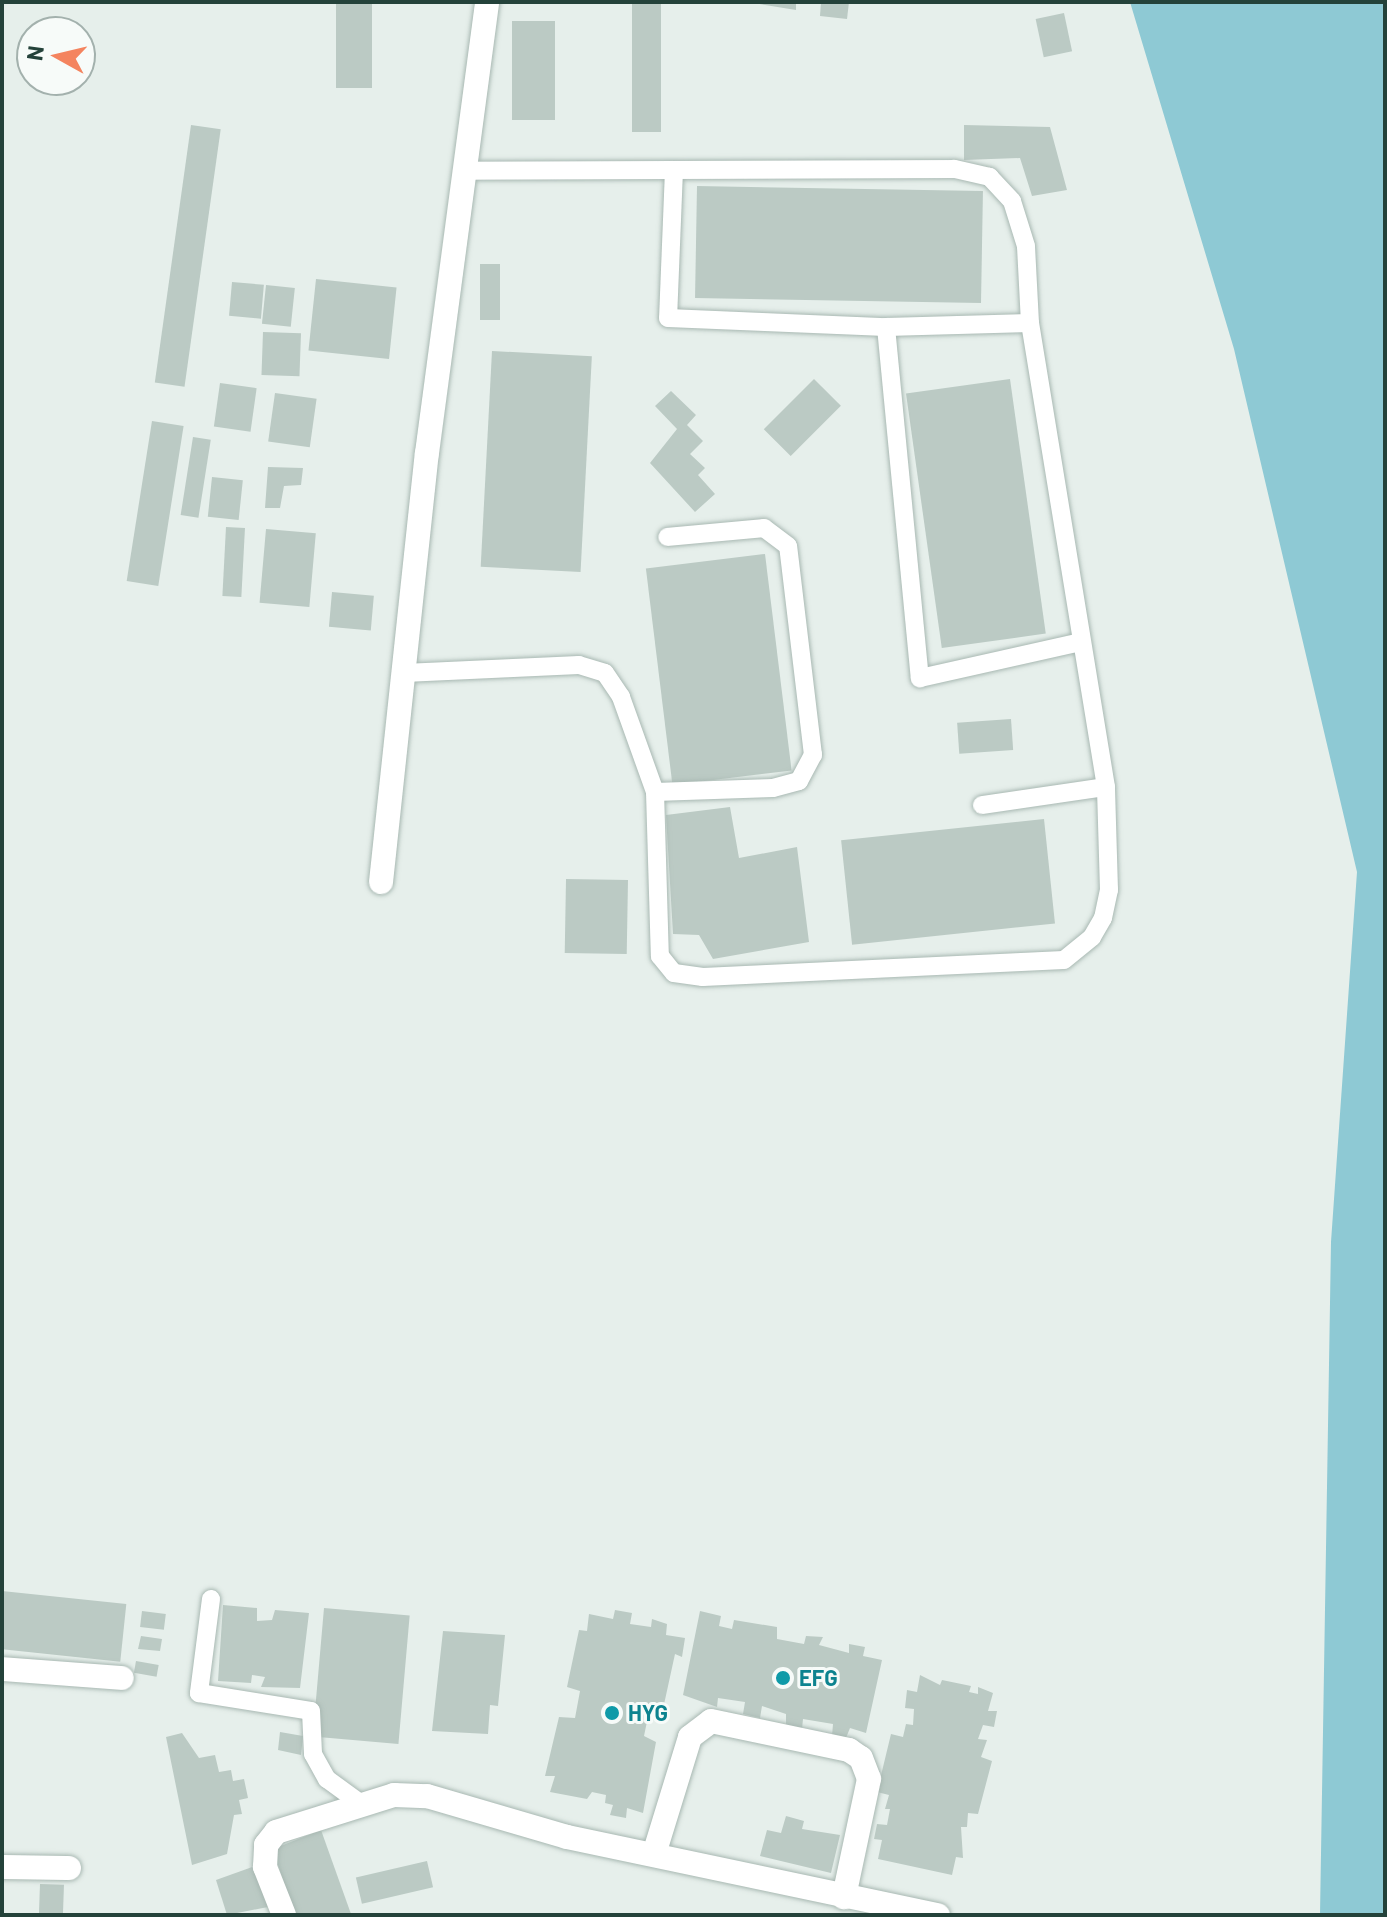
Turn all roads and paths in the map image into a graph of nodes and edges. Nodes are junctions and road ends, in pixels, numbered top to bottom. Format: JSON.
{"nodes":[{"id":1,"x":487,"y":2,"type":"edge"},
{"id":2,"x":674,"y":170,"type":"junction"},
{"id":3,"x":464,"y":171,"type":"junction"},
{"id":4,"x":1030,"y":323,"type":"junction"},
{"id":5,"x":886,"y":327,"type":"junction"},
{"id":6,"x":667,"y":537,"type":"dead end"},
{"id":7,"x":1081,"y":642,"type":"junction"},
{"id":8,"x":404,"y":673,"type":"junction"},
{"id":9,"x":1106,"y":787,"type":"junction"},
{"id":10,"x":655,"y":792,"type":"junction"},
{"id":11,"x":982,"y":805,"type":"dead end"},
{"id":12,"x":381,"y":882,"type":"dead end"},
{"id":13,"x":211,"y":1599,"type":"dead end"},
{"id":14,"x":2,"y":1669,"type":"edge"},
{"id":15,"x":122,"y":1678,"type":"dead end"},
{"id":16,"x":359,"y":1802,"type":"junction"},
{"id":17,"x":655,"y":1851,"type":"junction"},
{"id":18,"x":2,"y":1867,"type":"edge"},
{"id":19,"x":69,"y":1868,"type":"dead end"},
{"id":20,"x":844,"y":1897,"type":"junction"},
{"id":21,"x":284,"y":1915,"type":"edge"},
{"id":22,"x":938,"y":1915,"type":"edge"}],
"edges":[{"from":1,"to":3,"type":"street"},
{"from":2,"to":3,"type":"lane"},
{"from":2,"to":4,"type":"lane"},
{"from":2,"to":5,"type":"lane"},
{"from":3,"to":8,"type":"street"},
{"from":4,"to":5,"type":"lane"},
{"from":4,"to":7,"type":"lane"},
{"from":5,"to":7,"type":"lane"},
{"from":6,"to":10,"type":"lane"},
{"from":7,"to":9,"type":"lane"},
{"from":8,"to":10,"type":"lane"},
{"from":8,"to":12,"type":"street"},
{"from":9,"to":10,"type":"lane"},
{"from":9,"to":11,"type":"lane"},
{"from":13,"to":16,"type":"lane"},
{"from":14,"to":15,"type":"street"},
{"from":16,"to":17,"type":"street"},
{"from":16,"to":21,"type":"street"},
{"from":17,"to":20,"type":"street"},
{"from":17,"to":20,"type":"street"},
{"from":18,"to":19,"type":"street"},
{"from":20,"to":22,"type":"street"}]}
